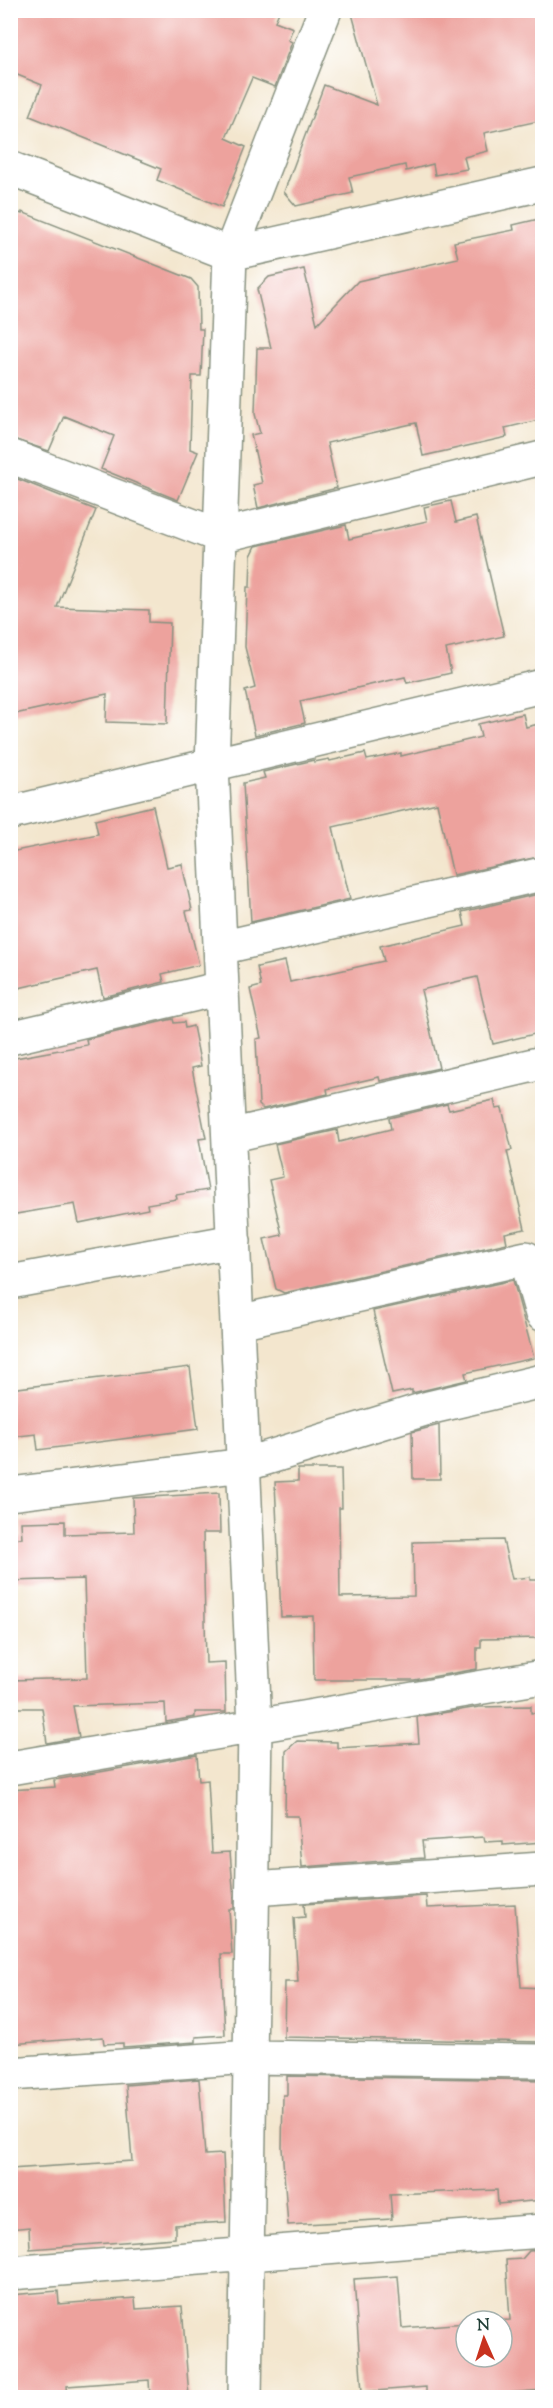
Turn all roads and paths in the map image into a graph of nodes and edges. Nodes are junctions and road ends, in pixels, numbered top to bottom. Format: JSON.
{"nodes":[{"id":1,"x":320,"y":12,"type":"edge"},
{"id":2,"x":10,"y":168,"type":"edge"},
{"id":3,"x":543,"y":184,"type":"edge"},
{"id":4,"x":230,"y":254,"type":"junction"},
{"id":5,"x":10,"y":456,"type":"edge"},
{"id":6,"x":543,"y":458,"type":"edge"},
{"id":7,"x":220,"y":536,"type":"junction"},
{"id":8,"x":543,"y":686,"type":"edge"},
{"id":9,"x":212,"y":765,"type":"junction"},
{"id":10,"x":10,"y":813,"type":"edge"},
{"id":11,"x":543,"y":874,"type":"edge"},
{"id":12,"x":220,"y":948,"type":"junction"},
{"id":13,"x":222,"y":988,"type":"junction"},
{"id":14,"x":10,"y":1038,"type":"edge"},
{"id":15,"x":543,"y":1063,"type":"edge"},
{"id":16,"x":229,"y":1136,"type":"junction"},
{"id":17,"x":234,"y":1241,"type":"junction"},
{"id":18,"x":10,"y":1282,"type":"edge"},
{"id":19,"x":543,"y":1314,"type":"edge"},
{"id":20,"x":238,"y":1322,"type":"junction"},
{"id":21,"x":543,"y":1381,"type":"edge"},
{"id":22,"x":244,"y":1465,"type":"junction"},
{"id":23,"x":10,"y":1494,"type":"edge"},
{"id":24,"x":543,"y":1677,"type":"edge"},
{"id":25,"x":255,"y":1726,"type":"junction"},
{"id":26,"x":10,"y":1768,"type":"edge"},
{"id":27,"x":543,"y":1869,"type":"edge"},
{"id":28,"x":253,"y":1889,"type":"junction"},
{"id":29,"x":250,"y":2057,"type":"junction"},
{"id":30,"x":543,"y":2061,"type":"edge"},
{"id":31,"x":10,"y":2074,"type":"edge"},
{"id":32,"x":543,"y":2231,"type":"edge"},
{"id":33,"x":247,"y":2254,"type":"junction"},
{"id":34,"x":10,"y":2273,"type":"edge"},
{"id":35,"x":244,"y":2397,"type":"edge"}],
"edges":[{"from":1,"to":4,"type":"street"},
{"from":2,"to":4,"type":"street"},
{"from":3,"to":4,"type":"street"},
{"from":4,"to":7,"type":"street"},
{"from":5,"to":7,"type":"street"},
{"from":6,"to":7,"type":"street"},
{"from":7,"to":9,"type":"street"},
{"from":8,"to":9,"type":"street"},
{"from":9,"to":10,"type":"street"},
{"from":9,"to":12,"type":"street"},
{"from":11,"to":12,"type":"street"},
{"from":12,"to":13,"type":"street"},
{"from":13,"to":14,"type":"street"},
{"from":13,"to":16,"type":"street"},
{"from":15,"to":16,"type":"street"},
{"from":16,"to":17,"type":"street"},
{"from":17,"to":18,"type":"street"},
{"from":17,"to":20,"type":"street"},
{"from":19,"to":20,"type":"street"},
{"from":20,"to":22,"type":"street"},
{"from":21,"to":22,"type":"street"},
{"from":22,"to":23,"type":"street"},
{"from":22,"to":25,"type":"street"},
{"from":24,"to":25,"type":"street"},
{"from":25,"to":26,"type":"street"},
{"from":25,"to":28,"type":"street"},
{"from":27,"to":28,"type":"street"},
{"from":28,"to":29,"type":"street"},
{"from":29,"to":30,"type":"street"},
{"from":29,"to":31,"type":"street"},
{"from":29,"to":33,"type":"street"},
{"from":32,"to":33,"type":"street"},
{"from":33,"to":34,"type":"street"},
{"from":33,"to":35,"type":"street"}]}
